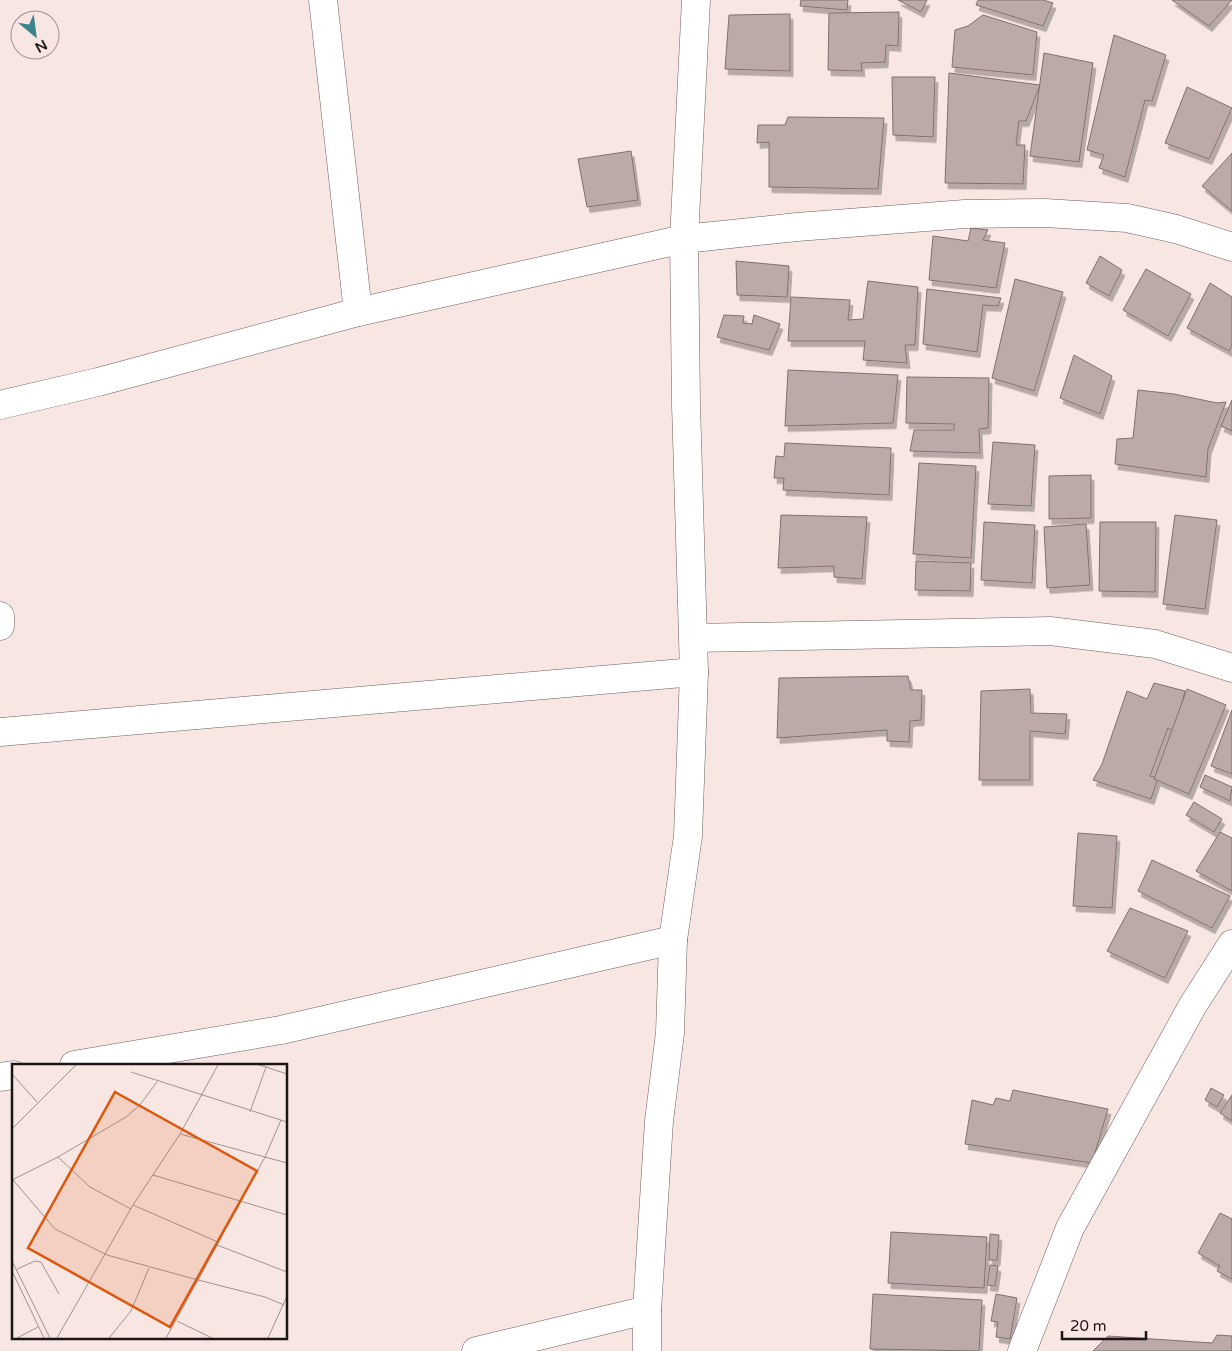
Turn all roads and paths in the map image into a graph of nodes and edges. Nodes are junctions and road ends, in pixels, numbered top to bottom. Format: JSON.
{"nodes":[{"id":1,"x":323,"y":0,"type":"edge"},
{"id":2,"x":696,"y":0,"type":"edge"},
{"id":3,"x":684,"y":238,"type":"junction"},
{"id":4,"x":1232,"y":247,"type":"edge"},
{"id":5,"x":358,"y":312,"type":"junction"},
{"id":6,"x":0,"y":405,"type":"edge"},
{"id":7,"x":0,"y":616,"type":"edge"},
{"id":8,"x":0,"y":626,"type":"edge"},
{"id":9,"x":694,"y":638,"type":"junction"},
{"id":10,"x":1232,"y":668,"type":"edge"},
{"id":11,"x":694,"y":672,"type":"junction"},
{"id":12,"x":0,"y":732,"type":"edge"},
{"id":13,"x":673,"y":940,"type":"junction"},
{"id":14,"x":1232,"y":944,"type":"edge"},
{"id":15,"x":80,"y":1064,"type":"edge"},
{"id":16,"x":647,"y":1310,"type":"junction"},
{"id":17,"x":476,"y":1351,"type":"edge"},
{"id":18,"x":647,"y":1351,"type":"edge"},
{"id":19,"x":1022,"y":1351,"type":"edge"}],
"edges":[{"from":1,"to":5,"type":"street"},
{"from":2,"to":3,"type":"street"},
{"from":3,"to":4,"type":"street"},
{"from":3,"to":5,"type":"street"},
{"from":3,"to":9,"type":"street"},
{"from":5,"to":6,"type":"street"},
{"from":7,"to":8,"type":"street"},
{"from":9,"to":10,"type":"street"},
{"from":9,"to":11,"type":"street"},
{"from":11,"to":12,"type":"street"},
{"from":11,"to":13,"type":"street"},
{"from":13,"to":15,"type":"street"},
{"from":13,"to":16,"type":"street"},
{"from":14,"to":19,"type":"street"},
{"from":16,"to":17,"type":"street"},
{"from":16,"to":18,"type":"street"}]}
